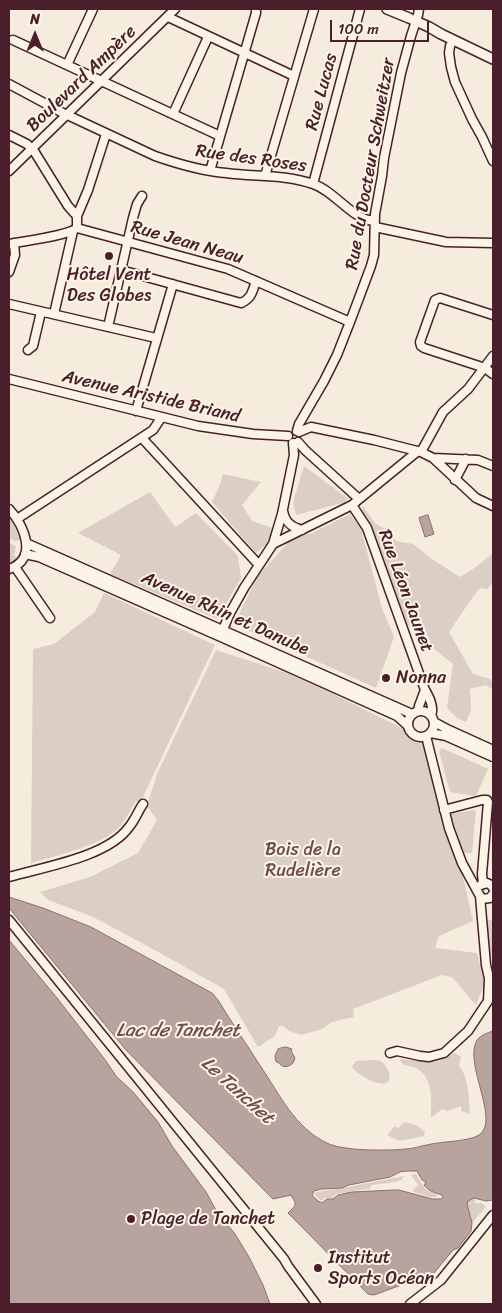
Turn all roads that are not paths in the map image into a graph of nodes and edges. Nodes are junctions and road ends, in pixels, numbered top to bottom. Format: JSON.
{"nodes":[{"id":1,"x":93,"y":9,"type":"edge"},
{"id":2,"x":175,"y":9,"type":"edge"},
{"id":3,"x":256,"y":9,"type":"edge"},
{"id":4,"x":314,"y":9,"type":"edge"},
{"id":5,"x":360,"y":9,"type":"edge"},
{"id":6,"x":386,"y":9,"type":"edge"},
{"id":7,"x":419,"y":9,"type":"edge"},
{"id":8,"x":168,"y":17,"type":"junction"},
{"id":9,"x":416,"y":23,"type":"junction"},
{"id":10,"x":208,"y":37,"type":"junction"},
{"id":11,"x":13,"y":40,"type":"dead end"},
{"id":12,"x":452,"y":40,"type":"junction"},
{"id":13,"x":244,"y":53,"type":"junction"},
{"id":14,"x":493,"y":59,"type":"edge"},
{"id":15,"x":67,"y":65,"type":"junction"},
{"id":16,"x":294,"y":76,"type":"junction"},
{"id":17,"x":102,"y":81,"type":"junction"},
{"id":18,"x":9,"y":84,"type":"edge"},
{"id":19,"x":67,"y":114,"type":"junction"},
{"id":20,"x":173,"y":114,"type":"junction"},
{"id":21,"x":106,"y":134,"type":"junction"},
{"id":22,"x":9,"y":135,"type":"edge"},
{"id":23,"x":220,"y":136,"type":"junction"},
{"id":24,"x":32,"y":148,"type":"junction"},
{"id":25,"x":493,"y":161,"type":"edge"},
{"id":26,"x":9,"y":171,"type":"edge"},
{"id":27,"x":210,"y":171,"type":"junction"},
{"id":28,"x":265,"y":176,"type":"junction"},
{"id":29,"x":313,"y":184,"type":"junction"},
{"id":30,"x":142,"y":196,"type":"dead end"},
{"id":31,"x":77,"y":216,"type":"junction"},
{"id":32,"x":374,"y":224,"type":"junction"},
{"id":33,"x":75,"y":229,"type":"junction"},
{"id":34,"x":128,"y":242,"type":"junction"},
{"id":35,"x":493,"y":243,"type":"edge"},
{"id":36,"x":11,"y":244,"type":"edge"},
{"id":37,"x":121,"y":270,"type":"junction"},
{"id":38,"x":9,"y":272,"type":"edge"},
{"id":39,"x":256,"y":280,"type":"junction"},
{"id":40,"x":173,"y":284,"type":"junction"},
{"id":41,"x":9,"y":304,"type":"edge"},
{"id":42,"x":41,"y":312,"type":"junction"},
{"id":43,"x":54,"y":314,"type":"junction"},
{"id":44,"x":493,"y":315,"type":"edge"},
{"id":45,"x":350,"y":322,"type":"junction"},
{"id":46,"x":108,"y":327,"type":"junction"},
{"id":47,"x":156,"y":338,"type":"junction"},
{"id":48,"x":28,"y":350,"type":"dead end"},
{"id":49,"x":493,"y":356,"type":"edge"},
{"id":50,"x":485,"y":368,"type":"junction"},
{"id":51,"x":493,"y":374,"type":"edge"},
{"id":52,"x":9,"y":379,"type":"edge"},
{"id":53,"x":136,"y":411,"type":"junction"},
{"id":54,"x":161,"y":418,"type":"junction"},
{"id":55,"x":298,"y":432,"type":"junction"},
{"id":56,"x":288,"y":436,"type":"junction"},
{"id":57,"x":142,"y":438,"type":"junction"},
{"id":58,"x":296,"y":443,"type":"junction"},
{"id":59,"x":419,"y":452,"type":"junction"},
{"id":60,"x":433,"y":458,"type":"junction"},
{"id":61,"x":466,"y":459,"type":"junction"},
{"id":62,"x":493,"y":466,"type":"edge"},
{"id":63,"x":455,"y":480,"type":"junction"},
{"id":64,"x":359,"y":499,"type":"junction"},
{"id":65,"x":352,"y":505,"type":"junction"},
{"id":66,"x":493,"y":506,"type":"edge"},
{"id":67,"x":9,"y":509,"type":"edge"},
{"id":68,"x":283,"y":509,"type":"junction"},
{"id":69,"x":17,"y":519,"type":"junction"},
{"id":70,"x":302,"y":530,"type":"junction"},
{"id":71,"x":26,"y":543,"type":"junction"},
{"id":72,"x":273,"y":544,"type":"junction"},
{"id":73,"x":25,"y":554,"type":"junction"},
{"id":74,"x":259,"y":565,"type":"junction"},
{"id":75,"x":12,"y":568,"type":"edge"},
{"id":76,"x":50,"y":618,"type":"dead end"},
{"id":77,"x":222,"y":633,"type":"junction"},
{"id":78,"x":425,"y":690,"type":"junction"},
{"id":79,"x":415,"y":712,"type":"junction"},
{"id":80,"x":432,"y":719,"type":"junction"},
{"id":81,"x":407,"y":725,"type":"junction"},
{"id":82,"x":428,"y":734,"type":"junction"},
{"id":83,"x":493,"y":750,"type":"edge"},
{"id":84,"x":493,"y":757,"type":"edge"},
{"id":85,"x":143,"y":804,"type":"dead end"},
{"id":86,"x":444,"y":810,"type":"junction"},
{"id":87,"x":9,"y":877,"type":"edge"},
{"id":88,"x":483,"y":884,"type":"junction"},
{"id":89,"x":493,"y":888,"type":"edge"},
{"id":90,"x":477,"y":890,"type":"junction"},
{"id":91,"x":493,"y":894,"type":"edge"},
{"id":92,"x":481,"y":899,"type":"junction"},
{"id":93,"x":9,"y":920,"type":"edge"},
{"id":94,"x":489,"y":978,"type":"junction"},
{"id":95,"x":493,"y":986,"type":"edge"},
{"id":96,"x":491,"y":999,"type":"edge"},
{"id":97,"x":390,"y":1053,"type":"dead end"},
{"id":98,"x":493,"y":1215,"type":"edge"},
{"id":99,"x":284,"y":1259,"type":"junction"},
{"id":100,"x":316,"y":1304,"type":"edge"},
{"id":101,"x":322,"y":1304,"type":"edge"},
{"id":102,"x":410,"y":1304,"type":"edge"}],
"edges":[{"from":1,"to":15,"type":"street"},
{"from":2,"to":8,"type":"street","name":"Boulevard Ampère"},
{"from":3,"to":13,"type":"street"},
{"from":4,"to":16,"type":"street"},
{"from":5,"to":29,"type":"street","name":"Rue Lucas"},
{"from":6,"to":9,"type":"main road"},
{"from":7,"to":9,"type":"street","name":"Rue du Docteur Schweitzer"},
{"from":8,"to":10,"type":"street"},
{"from":8,"to":17,"type":"street","name":"Boulevard Ampère"},
{"from":9,"to":12,"type":"main road"},
{"from":9,"to":32,"type":"street","name":"Rue du Docteur Schweitzer"},
{"from":10,"to":13,"type":"street"},
{"from":10,"to":20,"type":"street"},
{"from":11,"to":15,"type":"street"},
{"from":12,"to":14,"type":"main road"},
{"from":12,"to":25,"type":"street"},
{"from":13,"to":16,"type":"street"},
{"from":13,"to":23,"type":"street"},
{"from":15,"to":17,"type":"street"},
{"from":16,"to":28,"type":"street"},
{"from":17,"to":19,"type":"street","name":"Boulevard Ampère"},
{"from":17,"to":20,"type":"street"},
{"from":18,"to":19,"type":"street","name":"Rue des Roses"},
{"from":19,"to":21,"type":"street","name":"Rue des Roses"},
{"from":19,"to":24,"type":"street","name":"Boulevard Ampère"},
{"from":20,"to":23,"type":"street"},
{"from":21,"to":27,"type":"street","name":"Rue des Roses"},
{"from":21,"to":31,"type":"street"},
{"from":22,"to":24,"type":"street"},
{"from":23,"to":27,"type":"street"},
{"from":24,"to":26,"type":"street","name":"Boulevard Ampère"},
{"from":24,"to":31,"type":"street"},
{"from":27,"to":28,"type":"street","name":"Rue des Roses"},
{"from":28,"to":29,"type":"street","name":"Rue des Roses"},
{"from":29,"to":32,"type":"street","name":"Rue des Roses"},
{"from":30,"to":34,"type":"street"},
{"from":31,"to":33,"type":"street"},
{"from":32,"to":35,"type":"street","name":"Rue des Roses"},
{"from":32,"to":45,"type":"street","name":"Rue du Docteur Schweitzer"},
{"from":33,"to":34,"type":"street","name":"Rue Jean Neau"},
{"from":33,"to":36,"type":"street","name":"Rue Jean Neau"},
{"from":33,"to":43,"type":"street"},
{"from":34,"to":37,"type":"street"},
{"from":34,"to":39,"type":"street","name":"Rue Jean Neau"},
{"from":36,"to":38,"type":"street"},
{"from":37,"to":40,"type":"street"},
{"from":37,"to":46,"type":"street"},
{"from":39,"to":40,"type":"street"},
{"from":39,"to":45,"type":"street","name":"Rue Jean Neau"},
{"from":40,"to":47,"type":"street"},
{"from":41,"to":42,"type":"street"},
{"from":42,"to":43,"type":"street"},
{"from":42,"to":48,"type":"street"},
{"from":43,"to":46,"type":"street"},
{"from":44,"to":50,"type":"street"},
{"from":45,"to":55,"type":"street","name":"Rue du Docteur Schweitzer"},
{"from":46,"to":47,"type":"street"},
{"from":47,"to":53,"type":"street"},
{"from":49,"to":50,"type":"street"},
{"from":50,"to":51,"type":"street"},
{"from":50,"to":59,"type":"street"},
{"from":52,"to":53,"type":"street","name":"Avenue Aristide Briand"},
{"from":53,"to":54,"type":"street","name":"Avenue Aristide Briand"},
{"from":54,"to":56,"type":"street","name":"Avenue Aristide Briand"},
{"from":54,"to":57,"type":"street"},
{"from":55,"to":56,"type":"street"},
{"from":55,"to":58,"type":"street"},
{"from":55,"to":59,"type":"street"},
{"from":56,"to":58,"type":"street"},
{"from":57,"to":69,"type":"street"},
{"from":57,"to":74,"type":"street"},
{"from":58,"to":64,"type":"street"},
{"from":58,"to":68,"type":"street"},
{"from":59,"to":60,"type":"street"},
{"from":59,"to":64,"type":"street"},
{"from":60,"to":61,"type":"street"},
{"from":60,"to":63,"type":"street"},
{"from":61,"to":62,"type":"street"},
{"from":61,"to":63,"type":"street"},
{"from":63,"to":66,"type":"street"},
{"from":64,"to":65,"type":"street"},
{"from":65,"to":70,"type":"street"},
{"from":65,"to":78,"type":"street","name":"Rue Léon Jaunet"},
{"from":67,"to":69,"type":"street"},
{"from":68,"to":70,"type":"street"},
{"from":68,"to":72,"type":"street"},
{"from":69,"to":71,"type":"street"},
{"from":70,"to":72,"type":"street"},
{"from":71,"to":73,"type":"street"},
{"from":71,"to":77,"type":"street","name":"Avenue Rhin et Danube"},
{"from":72,"to":74,"type":"street"},
{"from":73,"to":75,"type":"street"},
{"from":73,"to":77,"type":"street","name":"Avenue Rhin et Danube"},
{"from":74,"to":77,"type":"street"},
{"from":75,"to":76,"type":"street"},
{"from":77,"to":79,"type":"street","name":"Avenue Rhin et Danube"},
{"from":77,"to":81,"type":"street","name":"Avenue Rhin et Danube"},
{"from":78,"to":79,"type":"street"},
{"from":78,"to":80,"type":"street","name":"Rue Léon Jaunet"},
{"from":79,"to":80,"type":"street"},
{"from":79,"to":81,"type":"street"},
{"from":80,"to":82,"type":"street"},
{"from":80,"to":83,"type":"street"},
{"from":81,"to":82,"type":"street"},
{"from":82,"to":84,"type":"street"},
{"from":82,"to":86,"type":"street"},
{"from":85,"to":87,"type":"street"},
{"from":86,"to":88,"type":"street"},
{"from":86,"to":90,"type":"street"},
{"from":88,"to":89,"type":"street"},
{"from":88,"to":90,"type":"street"},
{"from":90,"to":92,"type":"street"},
{"from":91,"to":92,"type":"street"},
{"from":92,"to":94,"type":"street"},
{"from":93,"to":99,"type":"street"},
{"from":94,"to":95,"type":"street"},
{"from":94,"to":96,"type":"street"},
{"from":96,"to":97,"type":"street"},
{"from":98,"to":102,"type":"street"},
{"from":99,"to":100,"type":"street"},
{"from":99,"to":101,"type":"street"}]}
